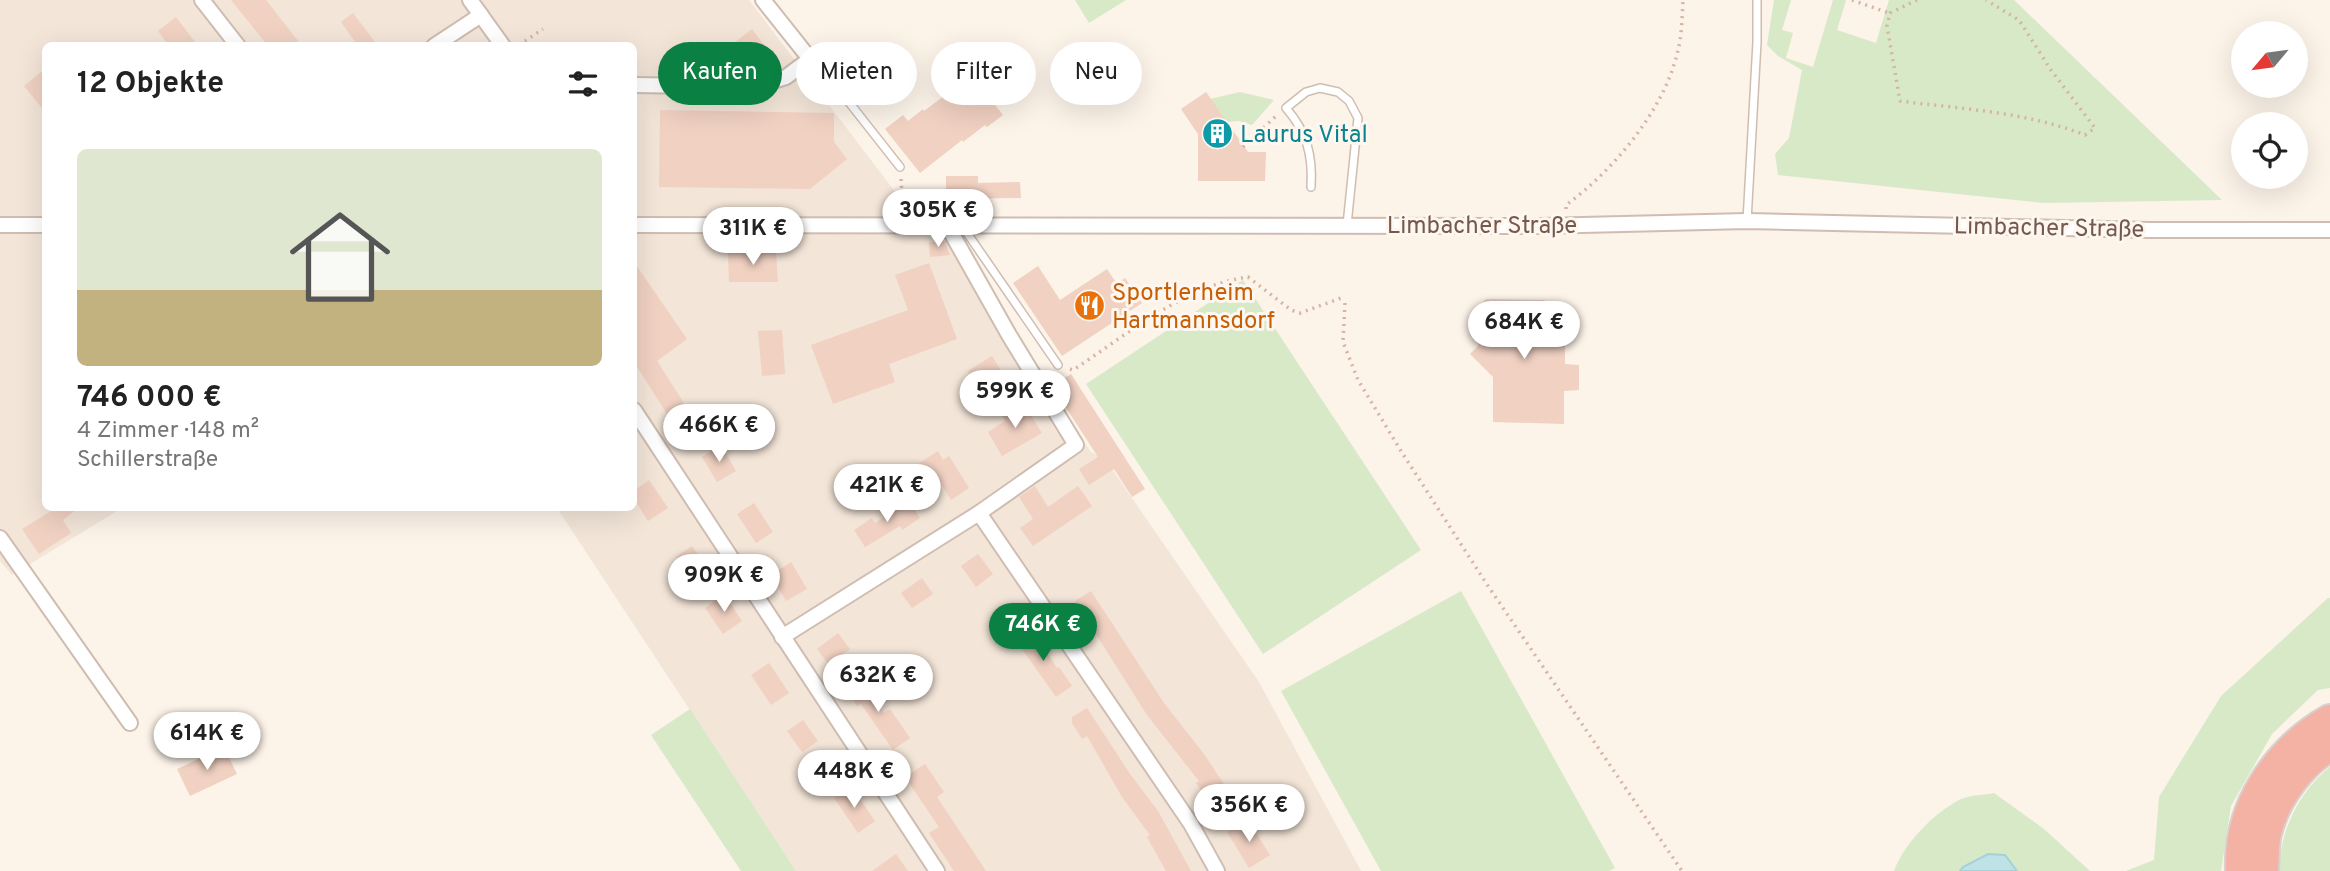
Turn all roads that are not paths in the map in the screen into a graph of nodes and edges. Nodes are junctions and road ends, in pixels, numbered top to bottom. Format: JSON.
{"nodes":[{"id":1,"x":202,"y":0,"type":"edge"},
{"id":2,"x":470,"y":0,"type":"edge"},
{"id":3,"x":763,"y":0,"type":"edge"},
{"id":4,"x":1757,"y":0,"type":"edge"},
{"id":5,"x":481,"y":15,"type":"junction"},
{"id":6,"x":235,"y":42,"type":"edge"},
{"id":7,"x":440,"y":42,"type":"edge"},
{"id":8,"x":500,"y":42,"type":"edge"},
{"id":9,"x":796,"y":42,"type":"edge"},
{"id":10,"x":796,"y":70,"type":"edge"},
{"id":11,"x":637,"y":85,"type":"edge"},
{"id":12,"x":851,"y":105,"type":"edge"},
{"id":13,"x":900,"y":167,"type":"road end"},
{"id":14,"x":1311,"y":187,"type":"dead end"},
{"id":15,"x":1746,"y":221,"type":"junction"},
{"id":16,"x":0,"y":225,"type":"edge"},
{"id":17,"x":42,"y":225,"type":"edge"},
{"id":18,"x":637,"y":225,"type":"edge"},
{"id":19,"x":948,"y":226,"type":"junction"},
{"id":20,"x":1347,"y":226,"type":"junction"},
{"id":21,"x":2330,"y":230,"type":"edge"},
{"id":22,"x":1058,"y":365,"type":"road end"},
{"id":23,"x":637,"y":415,"type":"edge"},
{"id":24,"x":979,"y":513,"type":"junction"},
{"id":25,"x":0,"y":538,"type":"edge"},
{"id":26,"x":782,"y":637,"type":"junction"},
{"id":27,"x":2330,"y":719,"type":"edge"},
{"id":28,"x":130,"y":723,"type":"dead end"},
{"id":29,"x":2330,"y":747,"type":"edge"},
{"id":30,"x":937,"y":871,"type":"edge"},
{"id":31,"x":1217,"y":871,"type":"edge"},
{"id":32,"x":2241,"y":871,"type":"edge"},
{"id":33,"x":2264,"y":871,"type":"edge"}],
"edges":[{"from":1,"to":6,"type":"street"},
{"from":2,"to":5,"type":"street"},
{"from":3,"to":9,"type":"street"},
{"from":4,"to":15,"type":"lane"},
{"from":5,"to":7,"type":"street"},
{"from":5,"to":8,"type":"street"},
{"from":10,"to":11,"type":"street"},
{"from":12,"to":13,"type":"lane"},
{"from":14,"to":20,"type":"lane"},
{"from":15,"to":20,"type":"street","name":"Limbacher Straße"},
{"from":15,"to":21,"type":"street","name":"Limbacher Straße"},
{"from":16,"to":17,"type":"street"},
{"from":18,"to":19,"type":"street","name":"Limbacher Straße"},
{"from":19,"to":20,"type":"street","name":"Limbacher Straße"},
{"from":19,"to":22,"type":"lane"},
{"from":19,"to":24,"type":"street"},
{"from":23,"to":26,"type":"street"},
{"from":24,"to":26,"type":"street"},
{"from":24,"to":31,"type":"street"},
{"from":25,"to":28,"type":"street"},
{"from":26,"to":30,"type":"street"},
{"from":27,"to":32,"type":"highway"},
{"from":29,"to":33,"type":"highway"}]}
